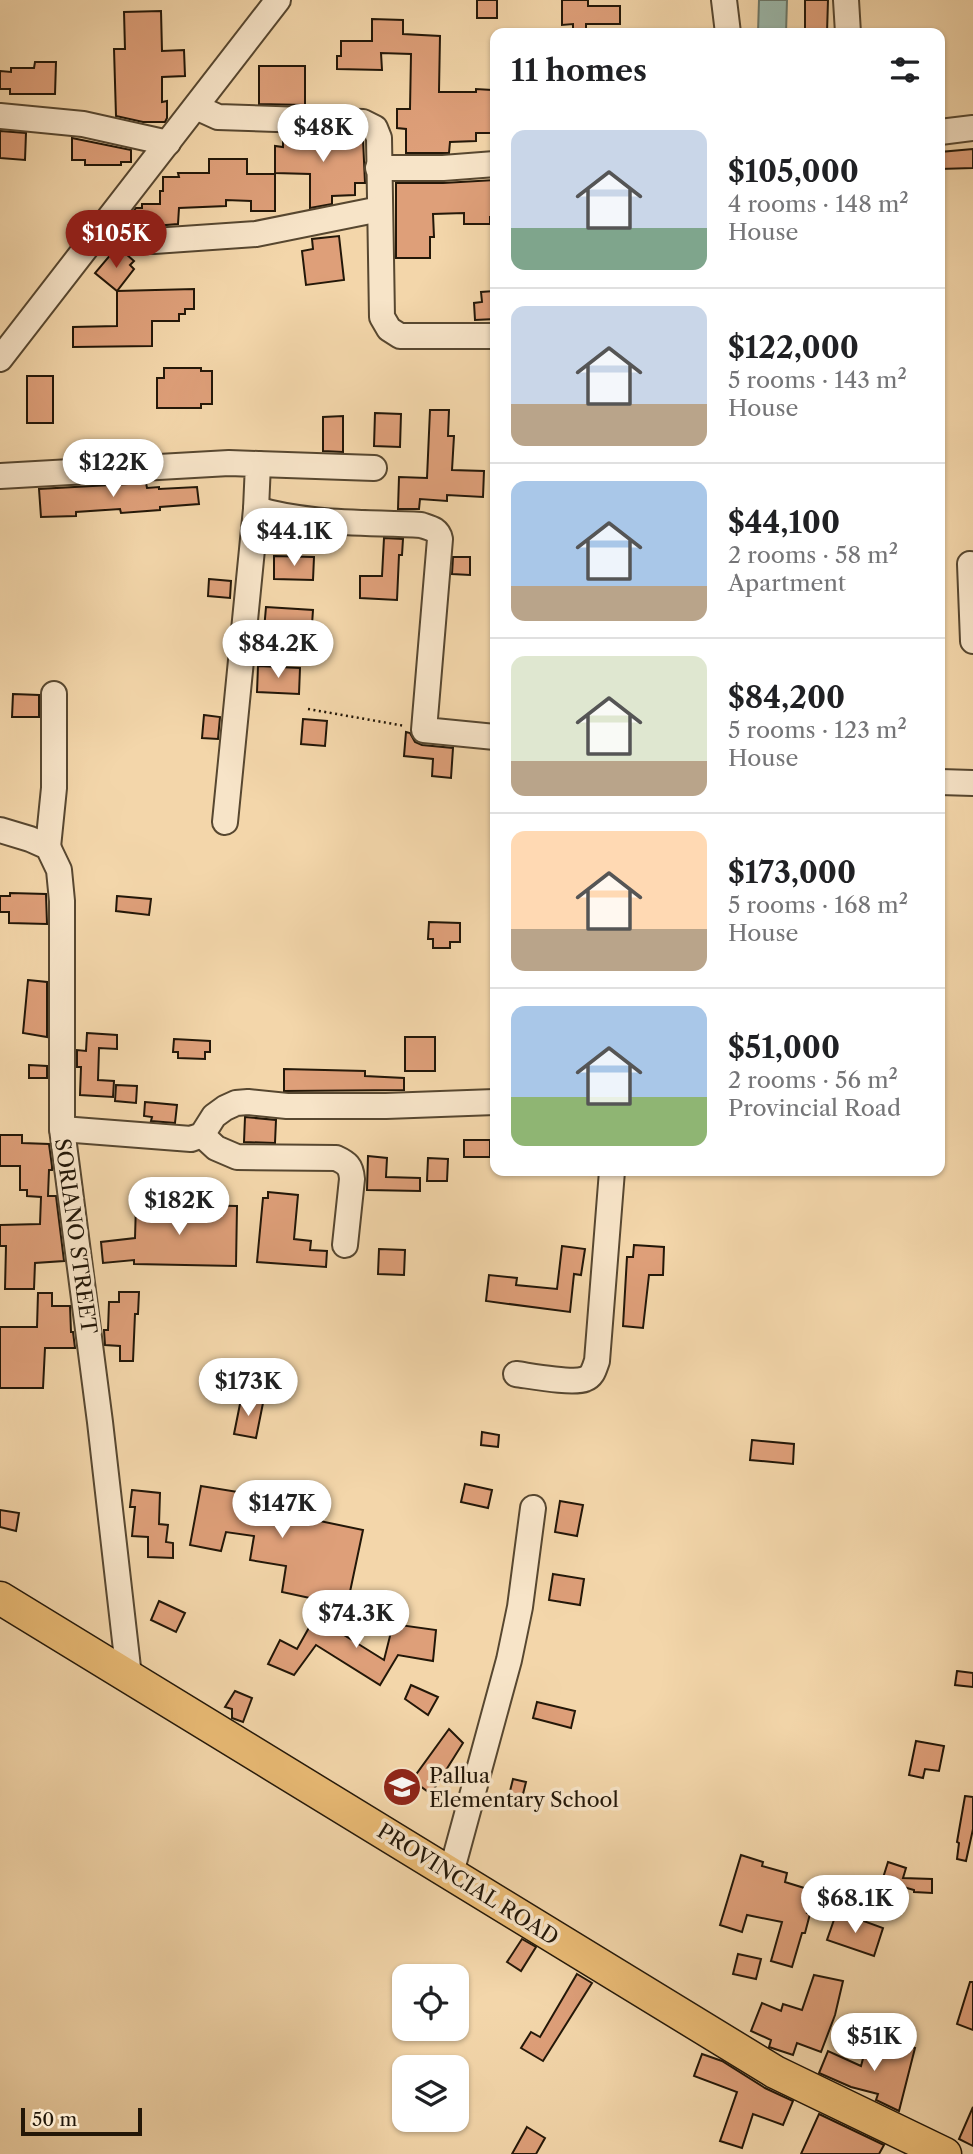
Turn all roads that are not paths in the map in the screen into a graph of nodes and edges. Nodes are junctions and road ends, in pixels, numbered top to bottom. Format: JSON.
{"nodes":[{"id":1,"x":278,"y":0,"type":"edge"},
{"id":2,"x":724,"y":0,"type":"edge"},
{"id":3,"x":846,"y":0,"type":"edge"},
{"id":4,"x":727,"y":28,"type":"edge"},
{"id":5,"x":848,"y":28,"type":"edge"},
{"id":6,"x":196,"y":107,"type":"junction"},
{"id":7,"x":0,"y":116,"type":"edge"},
{"id":8,"x":973,"y":128,"type":"edge"},
{"id":9,"x":945,"y":131,"type":"edge"},
{"id":10,"x":168,"y":143,"type":"junction"},
{"id":11,"x":490,"y":164,"type":"edge"},
{"id":12,"x":378,"y":168,"type":"junction"},
{"id":13,"x":380,"y":209,"type":"junction"},
{"id":14,"x":94,"y":237,"type":"junction"},
{"id":15,"x":490,"y":336,"type":"edge"},
{"id":16,"x":0,"y":359,"type":"edge"},
{"id":17,"x":258,"y":464,"type":"junction"},
{"id":18,"x":374,"y":468,"type":"dead end"},
{"id":19,"x":0,"y":476,"type":"edge"},
{"id":20,"x":256,"y":509,"type":"junction"},
{"id":21,"x":970,"y":564,"type":"dead end"},
{"id":22,"x":973,"y":633,"type":"edge"},
{"id":23,"x":973,"y":641,"type":"edge"},
{"id":24,"x":54,"y":694,"type":"dead end"},
{"id":25,"x":490,"y":737,"type":"edge"},
{"id":26,"x":945,"y":782,"type":"edge"},
{"id":27,"x":973,"y":783,"type":"edge"},
{"id":28,"x":225,"y":822,"type":"dead end"},
{"id":29,"x":0,"y":830,"type":"edge"},
{"id":30,"x":48,"y":847,"type":"junction"},
{"id":31,"x":490,"y":1102,"type":"edge"},
{"id":32,"x":62,"y":1129,"type":"junction"},
{"id":33,"x":202,"y":1135,"type":"junction"},
{"id":34,"x":612,"y":1176,"type":"edge"},
{"id":35,"x":345,"y":1245,"type":"dead end"},
{"id":36,"x":516,"y":1374,"type":"dead end"},
{"id":37,"x":533,"y":1508,"type":"dead end"},
{"id":38,"x":0,"y":1598,"type":"edge"},
{"id":39,"x":129,"y":1676,"type":"junction"},
{"id":40,"x":451,"y":1874,"type":"junction"},
{"id":41,"x":945,"y":2154,"type":"edge"}],
"edges":[{"from":1,"to":6,"type":"street"},
{"from":2,"to":4,"type":"street"},
{"from":3,"to":5,"type":"street"},
{"from":6,"to":10,"type":"street"},
{"from":6,"to":12,"type":"street"},
{"from":7,"to":10,"type":"street"},
{"from":8,"to":9,"type":"street"},
{"from":10,"to":14,"type":"street"},
{"from":11,"to":12,"type":"street"},
{"from":12,"to":13,"type":"street"},
{"from":13,"to":14,"type":"street"},
{"from":13,"to":15,"type":"street"},
{"from":14,"to":16,"type":"street"},
{"from":17,"to":18,"type":"street"},
{"from":17,"to":19,"type":"street"},
{"from":17,"to":20,"type":"street"},
{"from":20,"to":25,"type":"street"},
{"from":20,"to":28,"type":"street"},
{"from":21,"to":22,"type":"street"},
{"from":22,"to":23,"type":"street"},
{"from":24,"to":30,"type":"street"},
{"from":26,"to":27,"type":"street"},
{"from":29,"to":30,"type":"street"},
{"from":30,"to":32,"type":"street","name":"SORIANO STREET"},
{"from":31,"to":33,"type":"street"},
{"from":32,"to":33,"type":"street"},
{"from":32,"to":39,"type":"street","name":"SORIANO STREET"},
{"from":33,"to":35,"type":"street"},
{"from":34,"to":36,"type":"street"},
{"from":37,"to":40,"type":"street"},
{"from":38,"to":39,"type":"main road","name":"PROVINCIAL ROAD"},
{"from":39,"to":40,"type":"main road","name":"PROVINCIAL ROAD"},
{"from":40,"to":41,"type":"main road","name":"PROVINCIAL ROAD"}]}
